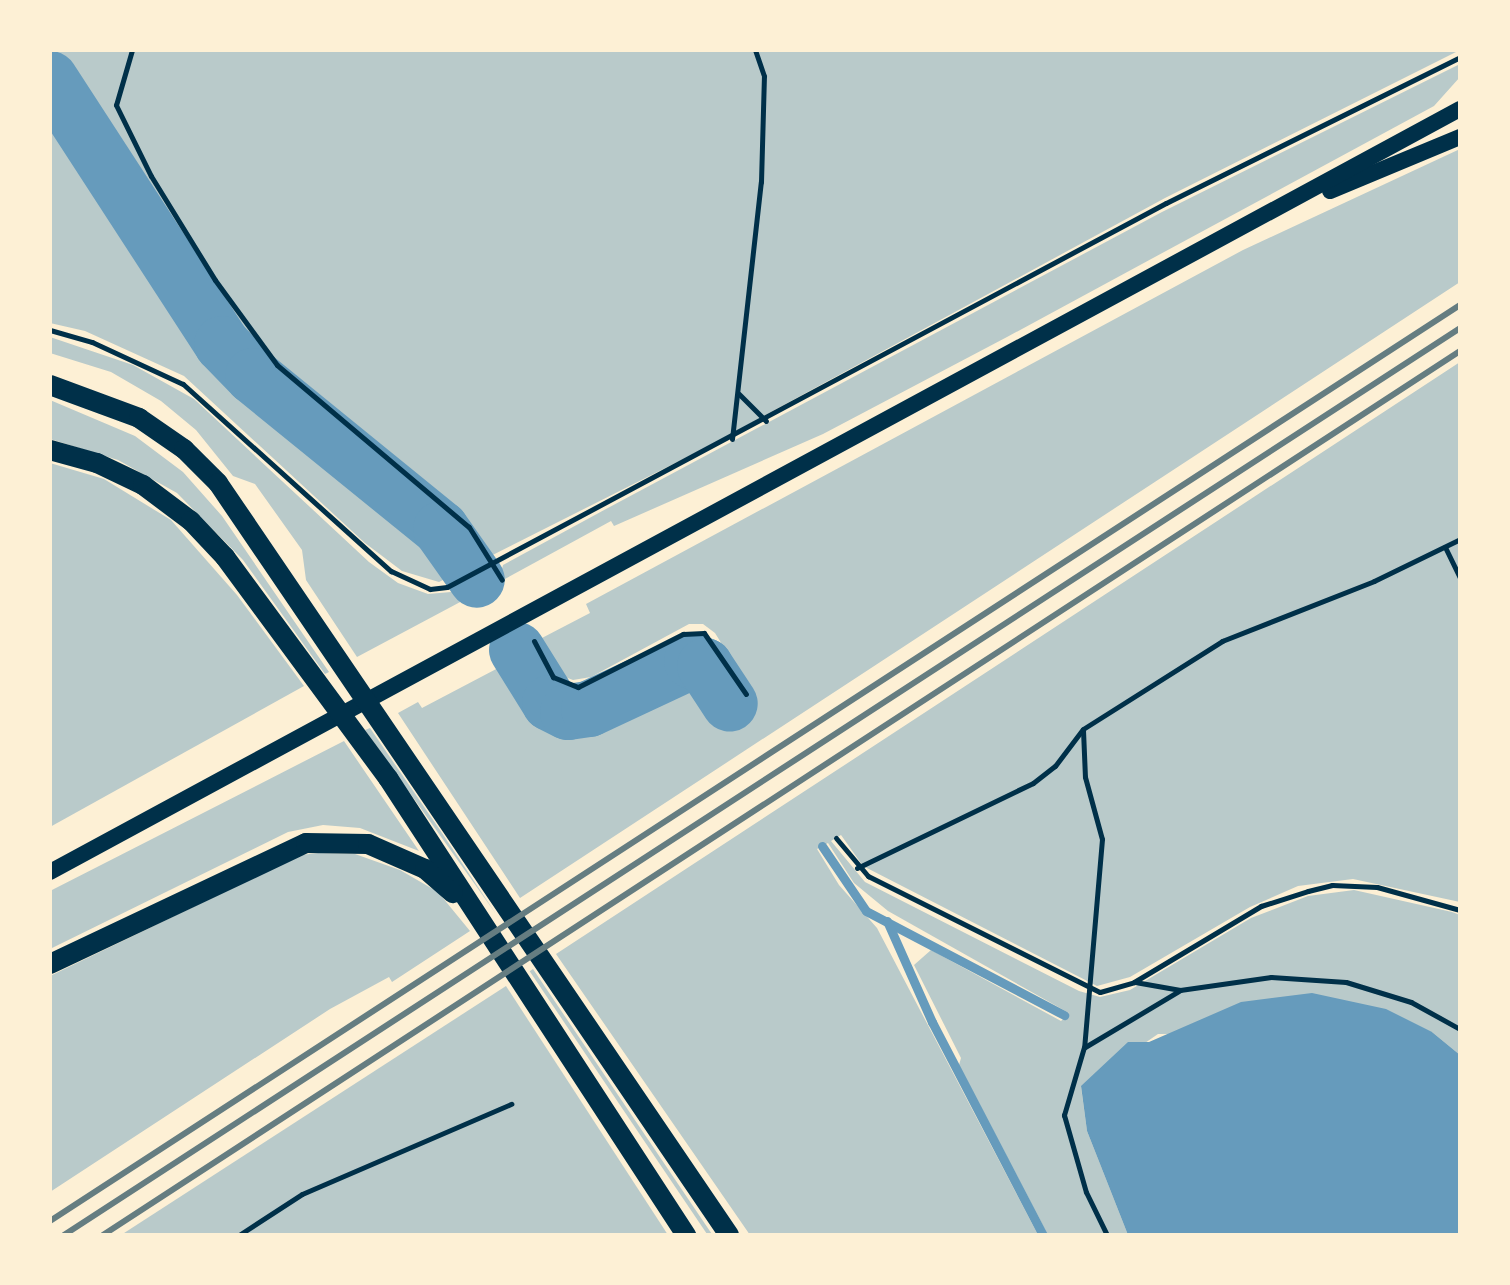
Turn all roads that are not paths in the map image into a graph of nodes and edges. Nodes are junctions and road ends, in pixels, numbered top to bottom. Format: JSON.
{"nodes":[{"id":1,"x":1460,"y":109,"type":"edge"},
{"id":2,"x":1460,"y":137,"type":"edge"},
{"id":3,"x":1258,"y":220,"type":"junction"},
{"id":4,"x":50,"y":385,"type":"edge"},
{"id":5,"x":50,"y":450,"type":"edge"},
{"id":6,"x":50,"y":872,"type":"edge"},
{"id":7,"x":481,"y":921,"type":"junction"},
{"id":8,"x":50,"y":964,"type":"edge"},
{"id":9,"x":686,"y":1235,"type":"edge"},
{"id":10,"x":729,"y":1235,"type":"edge"}],
"edges":[{"from":1,"to":3,"type":"main road"},
{"from":2,"to":3,"type":"main road"},
{"from":3,"to":6,"type":"main road"},
{"from":4,"to":10,"type":"main road"},
{"from":5,"to":7,"type":"main road"},
{"from":7,"to":8,"type":"main road"},
{"from":7,"to":9,"type":"main road"}]}
